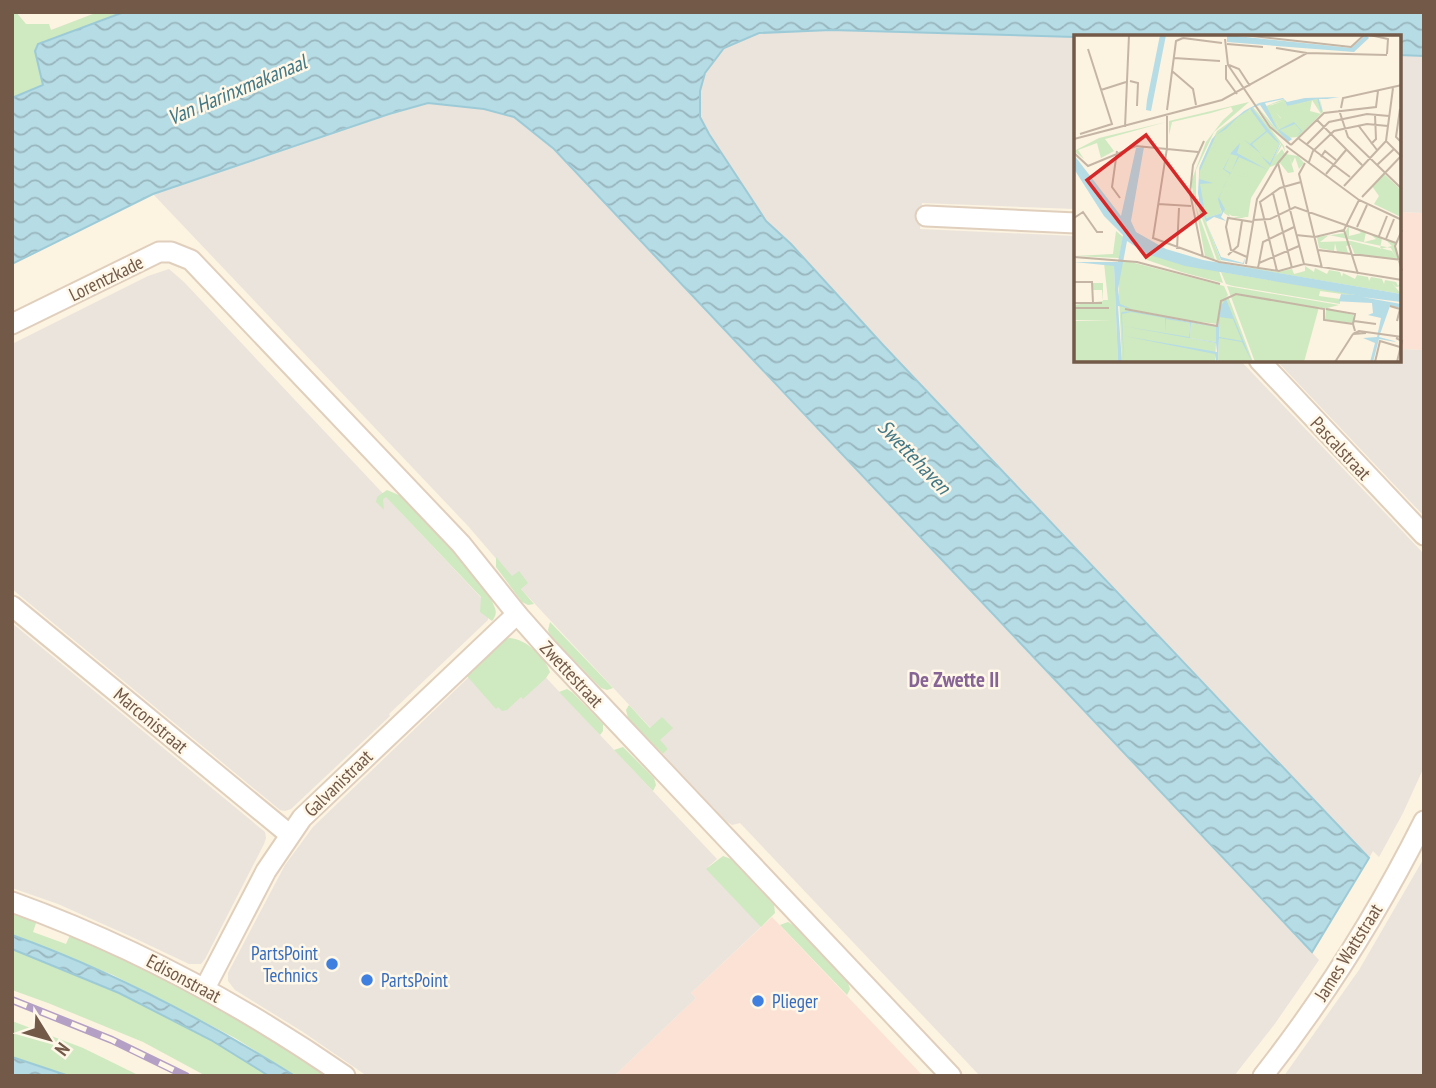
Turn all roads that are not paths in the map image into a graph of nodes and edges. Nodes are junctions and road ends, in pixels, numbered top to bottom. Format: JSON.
{"nodes":[{"id":1,"x":926,"y":216,"type":"dead end"},
{"id":2,"x":1074,"y":223,"type":"edge"},
{"id":3,"x":200,"y":267,"type":"joint"},
{"id":4,"x":12,"y":324,"type":"edge"},
{"id":5,"x":1261,"y":362,"type":"edge"},
{"id":6,"x":1424,"y":535,"type":"edge"},
{"id":7,"x":12,"y":606,"type":"edge"},
{"id":8,"x":517,"y":614,"type":"junction"},
{"id":9,"x":1424,"y":821,"type":"edge"},
{"id":10,"x":289,"y":834,"type":"junction"},
{"id":11,"x":12,"y":902,"type":"edge"},
{"id":12,"x":205,"y":988,"type":"junction"},
{"id":13,"x":345,"y":1076,"type":"edge"},
{"id":14,"x":951,"y":1076,"type":"edge"},
{"id":15,"x":1263,"y":1076,"type":"edge"}],
"edges":[{"from":1,"to":2,"type":"street"},
{"from":3,"to":4,"type":"street","name":"Lorentzkade"},
{"from":3,"to":8,"type":"street","name":"Zwettestraat"},
{"from":5,"to":6,"type":"street","name":"Pascalstraat"},
{"from":7,"to":10,"type":"street","name":"Marconistraat"},
{"from":8,"to":10,"type":"street","name":"Galvanistraat"},
{"from":8,"to":14,"type":"street","name":"Zwettestraat"},
{"from":9,"to":15,"type":"street","name":"James Wattstraat"},
{"from":10,"to":12,"type":"street","name":"Galvanistraat"},
{"from":11,"to":12,"type":"street","name":"Edisonstraat"},
{"from":12,"to":13,"type":"street","name":"Edisonstraat"}]}
